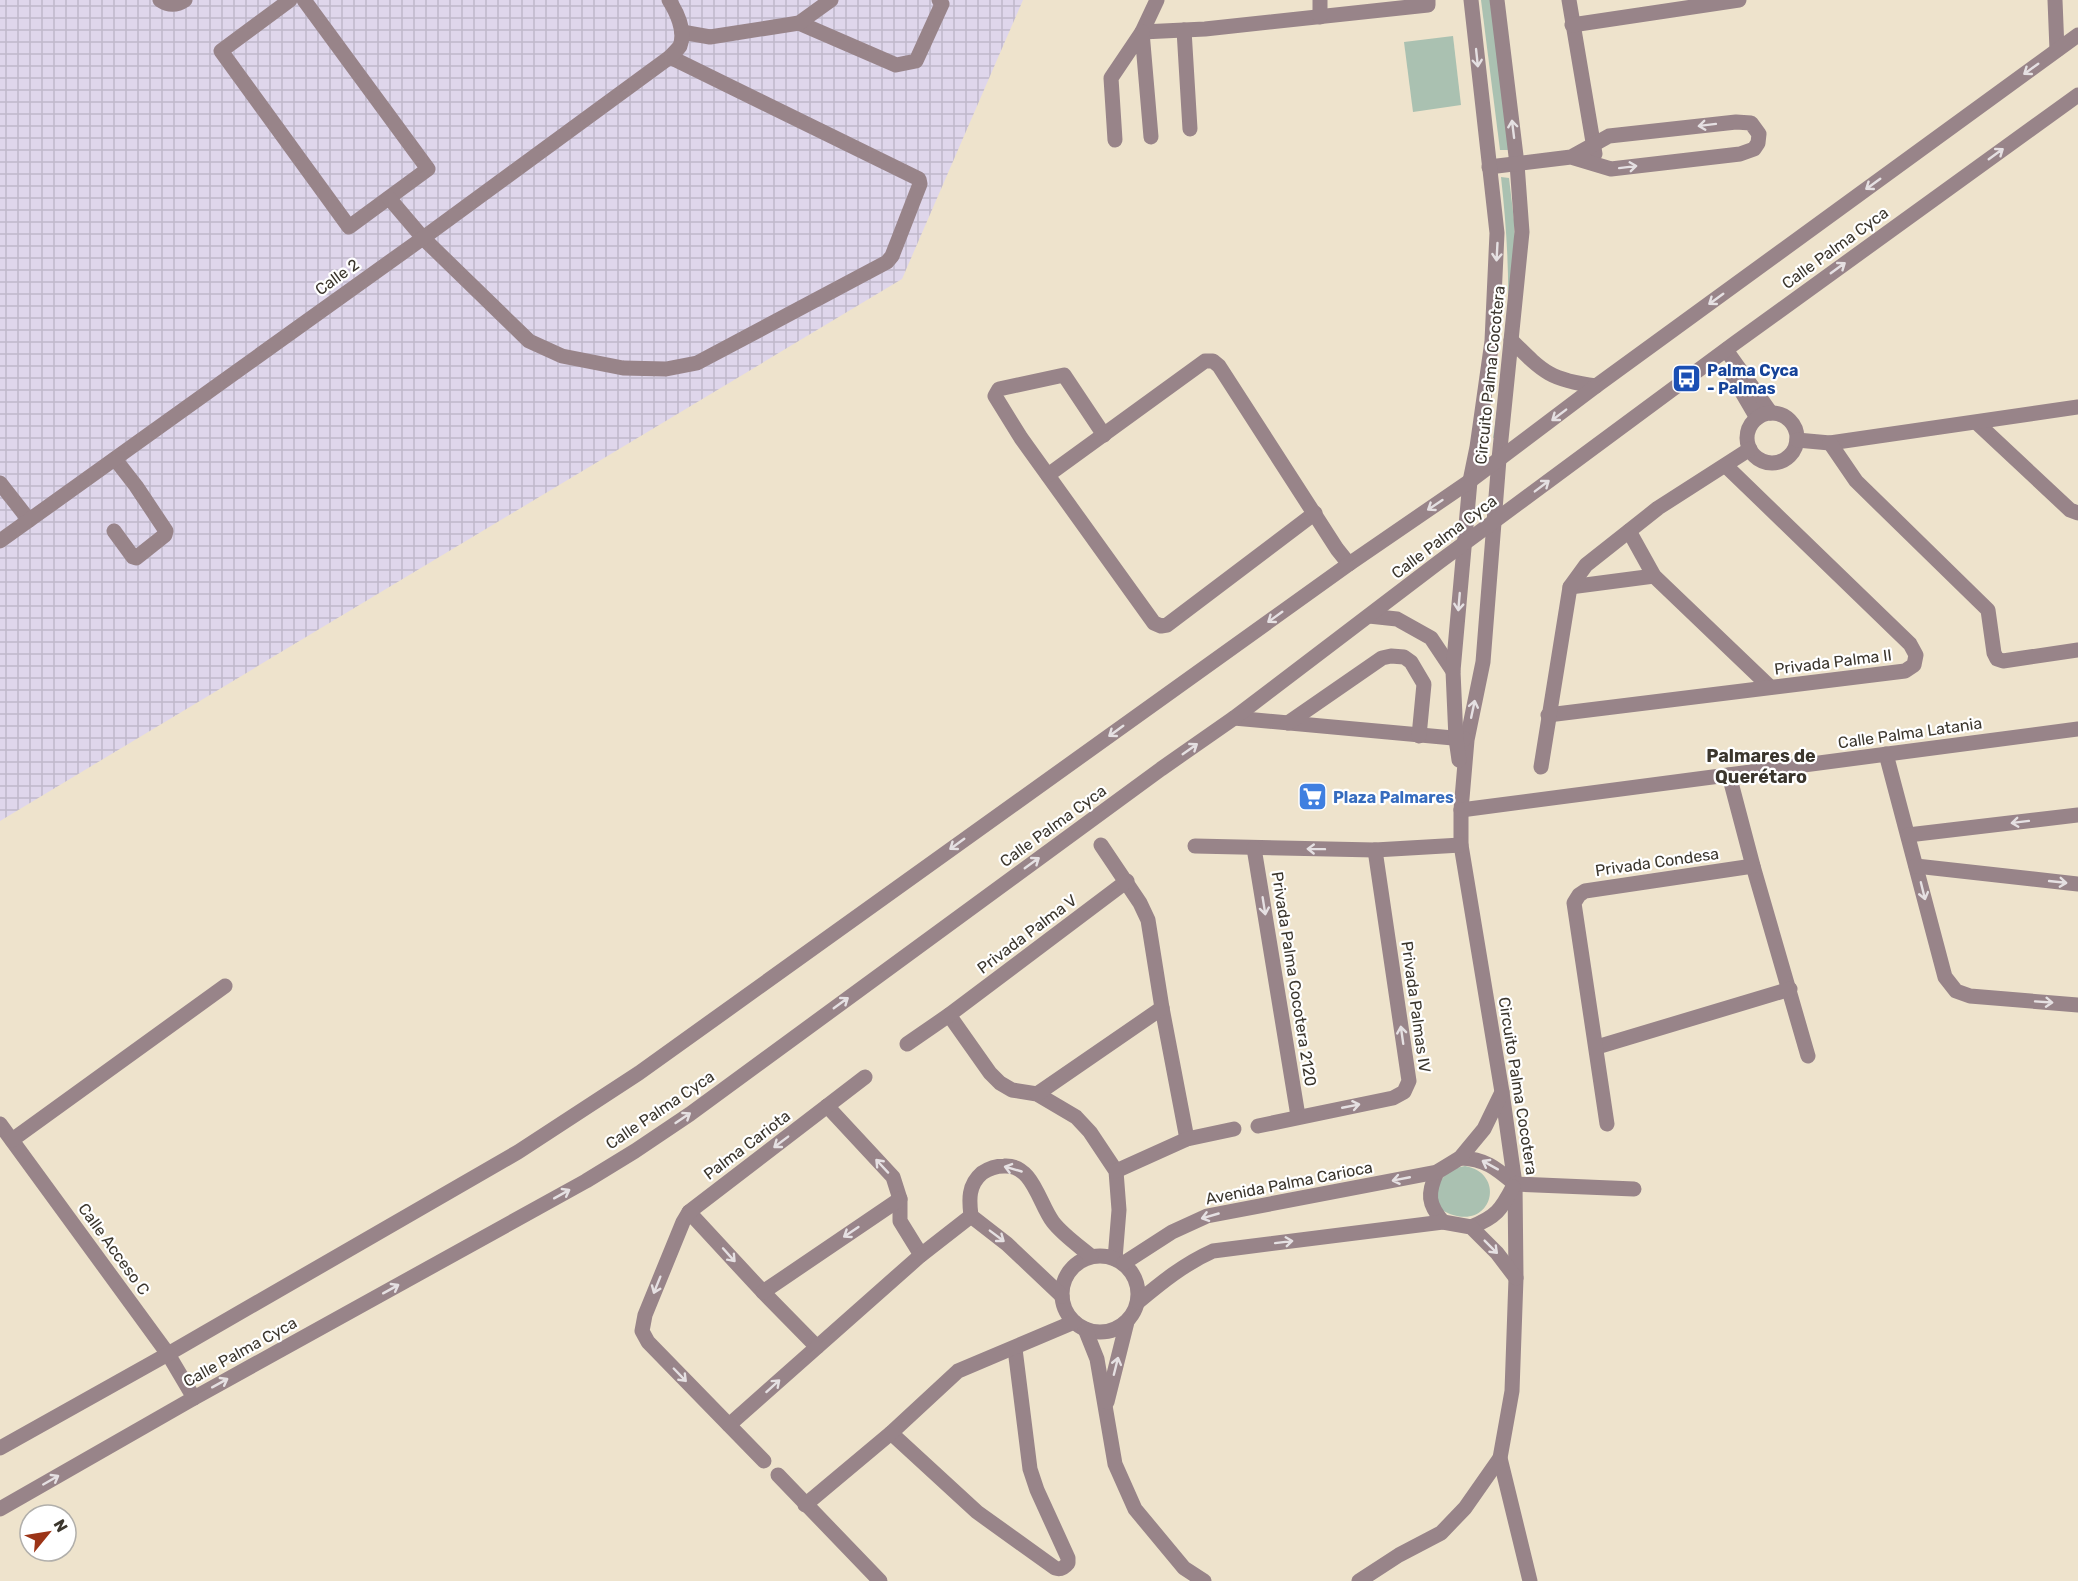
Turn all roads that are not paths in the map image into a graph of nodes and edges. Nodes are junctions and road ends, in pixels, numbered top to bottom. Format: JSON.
{"nodes":[{"id":1,"x":160,"y":0,"type":"edge"},
{"id":2,"x":185,"y":0,"type":"edge"},
{"id":3,"x":290,"y":0,"type":"edge"},
{"id":4,"x":304,"y":0,"type":"edge"},
{"id":5,"x":669,"y":0,"type":"edge"},
{"id":6,"x":831,"y":0,"type":"edge"},
{"id":7,"x":939,"y":0,"type":"edge"},
{"id":8,"x":1157,"y":0,"type":"edge"},
{"id":9,"x":1320,"y":0,"type":"edge"},
{"id":10,"x":1428,"y":0,"type":"edge"},
{"id":11,"x":1471,"y":0,"type":"edge"},
{"id":12,"x":1497,"y":0,"type":"edge"},
{"id":13,"x":1569,"y":0,"type":"edge"},
{"id":14,"x":1739,"y":0,"type":"edge"},
{"id":15,"x":2055,"y":0,"type":"edge"},
{"id":16,"x":1320,"y":17,"type":"junction"},
{"id":17,"x":799,"y":23,"type":"junction"},
{"id":18,"x":1572,"y":25,"type":"junction"},
{"id":19,"x":1184,"y":30,"type":"junction"},
{"id":20,"x":682,"y":32,"type":"junction"},
{"id":21,"x":1142,"y":32,"type":"junction"},
{"id":22,"x":2078,"y":35,"type":"edge"},
{"id":23,"x":2057,"y":50,"type":"junction"},
{"id":24,"x":670,"y":57,"type":"junction"},
{"id":25,"x":2078,"y":95,"type":"edge"},
{"id":26,"x":1190,"y":129,"type":"dead end"},
{"id":27,"x":1151,"y":137,"type":"dead end"},
{"id":28,"x":1115,"y":140,"type":"dead end"},
{"id":29,"x":1593,"y":145,"type":"junction"},
{"id":30,"x":1571,"y":157,"type":"junction"},
{"id":31,"x":1517,"y":164,"type":"junction"},
{"id":32,"x":1597,"y":165,"type":"junction"},
{"id":33,"x":1489,"y":167,"type":"junction"},
{"id":34,"x":390,"y":198,"type":"junction"},
{"id":35,"x":423,"y":238,"type":"junction"},
{"id":36,"x":1511,"y":340,"type":"junction"},
{"id":37,"x":1722,"y":352,"type":"junction"},
{"id":38,"x":1596,"y":386,"type":"junction"},
{"id":39,"x":2078,"y":407,"type":"edge"},
{"id":40,"x":1764,"y":416,"type":"junction"},
{"id":41,"x":1977,"y":423,"type":"junction"},
{"id":42,"x":1104,"y":435,"type":"junction"},
{"id":43,"x":1797,"y":440,"type":"junction"},
{"id":44,"x":1830,"y":443,"type":"junction"},
{"id":45,"x":1750,"y":449,"type":"junction"},
{"id":46,"x":115,"y":459,"type":"junction"},
{"id":47,"x":1499,"y":459,"type":"junction"},
{"id":48,"x":1726,"y":466,"type":"junction"},
{"id":49,"x":1048,"y":475,"type":"junction"},
{"id":50,"x":1470,"y":481,"type":"junction"},
{"id":51,"x":0,"y":483,"type":"edge"},
{"id":52,"x":1315,"y":513,"type":"junction"},
{"id":53,"x":2078,"y":513,"type":"edge"},
{"id":54,"x":29,"y":520,"type":"junction"},
{"id":55,"x":1495,"y":521,"type":"junction"},
{"id":56,"x":114,"y":531,"type":"dead end"},
{"id":57,"x":1629,"y":531,"type":"junction"},
{"id":58,"x":0,"y":541,"type":"edge"},
{"id":59,"x":1465,"y":544,"type":"junction"},
{"id":60,"x":1349,"y":564,"type":"junction"},
{"id":61,"x":1654,"y":576,"type":"junction"},
{"id":62,"x":1570,"y":587,"type":"junction"},
{"id":63,"x":1369,"y":616,"type":"junction"},
{"id":64,"x":2078,"y":650,"type":"edge"},
{"id":65,"x":1453,"y":671,"type":"junction"},
{"id":66,"x":1770,"y":687,"type":"junction"},
{"id":67,"x":1548,"y":715,"type":"junction"},
{"id":68,"x":1234,"y":718,"type":"junction"},
{"id":69,"x":1288,"y":723,"type":"junction"},
{"id":70,"x":2078,"y":729,"type":"edge"},
{"id":71,"x":1419,"y":736,"type":"junction"},
{"id":72,"x":1461,"y":739,"type":"junction"},
{"id":73,"x":1886,"y":754,"type":"junction"},
{"id":74,"x":1541,"y":766,"type":"dead end"},
{"id":75,"x":1729,"y":775,"type":"junction"},
{"id":76,"x":1461,"y":810,"type":"junction"},
{"id":77,"x":2078,"y":815,"type":"edge"},
{"id":78,"x":1908,"y":835,"type":"junction"},
{"id":79,"x":1101,"y":845,"type":"dead end"},
{"id":80,"x":1461,"y":845,"type":"junction"},
{"id":81,"x":1195,"y":846,"type":"dead end"},
{"id":82,"x":1254,"y":848,"type":"junction"},
{"id":83,"x":1375,"y":849,"type":"junction"},
{"id":84,"x":1753,"y":866,"type":"junction"},
{"id":85,"x":1917,"y":866,"type":"junction"},
{"id":86,"x":1127,"y":881,"type":"junction"},
{"id":87,"x":2078,"y":884,"type":"edge"},
{"id":88,"x":225,"y":986,"type":"dead end"},
{"id":89,"x":1790,"y":989,"type":"junction"},
{"id":90,"x":2078,"y":1005,"type":"edge"},
{"id":91,"x":1162,"y":1008,"type":"junction"},
{"id":92,"x":949,"y":1015,"type":"junction"},
{"id":93,"x":907,"y":1044,"type":"dead end"},
{"id":94,"x":1597,"y":1047,"type":"junction"},
{"id":95,"x":1808,"y":1056,"type":"dead end"},
{"id":96,"x":865,"y":1077,"type":"dead end"},
{"id":97,"x":1502,"y":1092,"type":"junction"},
{"id":98,"x":1037,"y":1094,"type":"junction"},
{"id":99,"x":827,"y":1106,"type":"junction"},
{"id":100,"x":1298,"y":1116,"type":"junction"},
{"id":101,"x":0,"y":1124,"type":"edge"},
{"id":102,"x":1607,"y":1124,"type":"dead end"},
{"id":103,"x":1258,"y":1125,"type":"dead end"},
{"id":104,"x":1234,"y":1130,"type":"dead end"},
{"id":105,"x":12,"y":1140,"type":"junction"},
{"id":106,"x":1186,"y":1140,"type":"junction"},
{"id":107,"x":1460,"y":1158,"type":"junction"},
{"id":108,"x":1116,"y":1171,"type":"junction"},
{"id":109,"x":1437,"y":1172,"type":"junction"},
{"id":110,"x":1515,"y":1184,"type":"junction"},
{"id":111,"x":1634,"y":1189,"type":"dead end"},
{"id":112,"x":900,"y":1199,"type":"junction"},
{"id":113,"x":689,"y":1212,"type":"junction"},
{"id":114,"x":971,"y":1216,"type":"junction"},
{"id":115,"x":1443,"y":1222,"type":"junction"},
{"id":116,"x":1471,"y":1227,"type":"junction"},
{"id":117,"x":921,"y":1255,"type":"junction"},
{"id":118,"x":1109,"y":1258,"type":"junction"},
{"id":119,"x":1516,"y":1278,"type":"junction"},
{"id":120,"x":763,"y":1292,"type":"junction"},
{"id":121,"x":1062,"y":1296,"type":"junction"},
{"id":122,"x":1138,"y":1302,"type":"junction"},
{"id":123,"x":1127,"y":1322,"type":"junction"},
{"id":124,"x":1079,"y":1325,"type":"junction"},
{"id":125,"x":817,"y":1347,"type":"junction"},
{"id":126,"x":1015,"y":1349,"type":"junction"},
{"id":127,"x":168,"y":1354,"type":"junction"},
{"id":128,"x":194,"y":1398,"type":"junction"},
{"id":129,"x":1105,"y":1411,"type":"junction"},
{"id":130,"x":729,"y":1425,"type":"junction"},
{"id":131,"x":891,"y":1433,"type":"junction"},
{"id":132,"x":0,"y":1448,"type":"edge"},
{"id":133,"x":1500,"y":1458,"type":"junction"},
{"id":134,"x":764,"y":1461,"type":"dead end"},
{"id":135,"x":778,"y":1475,"type":"dead end"},
{"id":136,"x":805,"y":1506,"type":"junction"},
{"id":137,"x":0,"y":1509,"type":"edge"},
{"id":138,"x":879,"y":1581,"type":"edge"},
{"id":139,"x":1203,"y":1581,"type":"edge"},
{"id":140,"x":1359,"y":1581,"type":"edge"},
{"id":141,"x":1530,"y":1581,"type":"edge"}],
"edges":[{"from":1,"to":2,"type":"street"},
{"from":3,"to":34,"type":"street"},
{"from":4,"to":34,"type":"street"},
{"from":5,"to":20,"type":"street"},
{"from":6,"to":17,"type":"street"},
{"from":7,"to":17,"type":"street"},
{"from":8,"to":21,"type":"street"},
{"from":9,"to":16,"type":"street"},
{"from":10,"to":16,"type":"street"},
{"from":11,"to":33,"type":"street","name":"Circuito Palma Cocotera","one_way":true},
{"from":31,"to":12,"type":"street","name":"Circuito Palma Cocotera","one_way":true},
{"from":13,"to":18,"type":"street"},
{"from":14,"to":18,"type":"street"},
{"from":15,"to":23,"type":"street"},
{"from":16,"to":19,"type":"street"},
{"from":17,"to":20,"type":"street"},
{"from":18,"to":29,"type":"street"},
{"from":19,"to":21,"type":"street"},
{"from":19,"to":26,"type":"street"},
{"from":20,"to":24,"type":"street","name":"Calle 2"},
{"from":21,"to":27,"type":"street"},
{"from":21,"to":28,"type":"street"},
{"from":22,"to":23,"type":"street","name":"Calle Palma Cyca"},
{"from":23,"to":38,"type":"street","name":"Calle Palma Cyca","one_way":true},
{"from":24,"to":35,"type":"street","name":"Calle 2"},
{"from":24,"to":35,"type":"street"},
{"from":37,"to":25,"type":"street","name":"Calle Palma Cyca","one_way":true},
{"from":29,"to":30,"type":"street"},
{"from":29,"to":32,"type":"street"},
{"from":32,"to":29,"type":"street","one_way":true},
{"from":30,"to":31,"type":"street"},
{"from":30,"to":32,"type":"street"},
{"from":31,"to":33,"type":"street"},
{"from":31,"to":36,"type":"street","name":"Circuito Palma Cocotera"},
{"from":33,"to":50,"type":"street","name":"Circuito Palma Cocotera","one_way":true},
{"from":34,"to":35,"type":"street"},
{"from":35,"to":46,"type":"street","name":"Calle 2"},
{"from":36,"to":38,"type":"street"},
{"from":36,"to":47,"type":"street","name":"Circuito Palma Cocotera"},
{"from":37,"to":40,"type":"street"},
{"from":55,"to":37,"type":"street","name":"Calle Palma Cyca","one_way":true},
{"from":38,"to":47,"type":"street","name":"Calle Palma Cyca","one_way":true},
{"from":39,"to":41,"type":"street"},
{"from":40,"to":43,"type":"street"},
{"from":40,"to":45,"type":"street"},
{"from":41,"to":44,"type":"street"},
{"from":41,"to":53,"type":"street"},
{"from":42,"to":49,"type":"street"},
{"from":42,"to":49,"type":"street"},
{"from":42,"to":52,"type":"street"},
{"from":43,"to":44,"type":"street"},
{"from":43,"to":45,"type":"street"},
{"from":44,"to":64,"type":"street"},
{"from":45,"to":48,"type":"street"},
{"from":46,"to":54,"type":"street","name":"Calle 2"},
{"from":46,"to":56,"type":"street"},
{"from":47,"to":50,"type":"street","name":"Calle Palma Cyca"},
{"from":47,"to":55,"type":"street","name":"Circuito Palma Cocotera"},
{"from":48,"to":57,"type":"street"},
{"from":48,"to":66,"type":"street","name":"Privada Palma II"},
{"from":49,"to":52,"type":"street"},
{"from":50,"to":59,"type":"street","name":"Circuito Palma Cocotera"},
{"from":50,"to":60,"type":"street","name":"Calle Palma Cyca","one_way":true},
{"from":51,"to":54,"type":"street"},
{"from":52,"to":60,"type":"street"},
{"from":54,"to":58,"type":"street","name":"Calle 2"},
{"from":55,"to":59,"type":"street","name":"Calle Palma Cyca"},
{"from":72,"to":55,"type":"street","name":"Circuito Palma Cocotera","one_way":true},
{"from":57,"to":61,"type":"street"},
{"from":57,"to":62,"type":"street"},
{"from":59,"to":63,"type":"street","name":"Calle Palma Cyca"},
{"from":59,"to":65,"type":"street","name":"Circuito Palma Cocotera","one_way":true},
{"from":60,"to":127,"type":"street","name":"Calle Palma Cyca","one_way":true},
{"from":61,"to":62,"type":"street"},
{"from":61,"to":66,"type":"street"},
{"from":62,"to":67,"type":"street"},
{"from":63,"to":65,"type":"street"},
{"from":63,"to":68,"type":"street","name":"Calle Palma Cyca"},
{"from":65,"to":72,"type":"street","name":"Circuito Palma Cocotera"},
{"from":66,"to":67,"type":"street","name":"Privada Palma II"},
{"from":67,"to":74,"type":"street"},
{"from":68,"to":69,"type":"street"},
{"from":128,"to":68,"type":"street","name":"Calle Palma Cyca","one_way":true},
{"from":69,"to":71,"type":"street"},
{"from":69,"to":71,"type":"street"},
{"from":70,"to":73,"type":"street","name":"Calle Palma Latania"},
{"from":71,"to":72,"type":"street"},
{"from":72,"to":76,"type":"street","name":"Circuito Palma Cocotera"},
{"from":73,"to":75,"type":"street","name":"Calle Palma Latania"},
{"from":73,"to":78,"type":"street"},
{"from":75,"to":76,"type":"street","name":"Calle Palma Latania"},
{"from":75,"to":84,"type":"street"},
{"from":76,"to":80,"type":"street","name":"Circuito Palma Cocotera"},
{"from":77,"to":78,"type":"street","one_way":true},
{"from":78,"to":85,"type":"street"},
{"from":79,"to":86,"type":"street"},
{"from":80,"to":83,"type":"street"},
{"from":80,"to":97,"type":"street","name":"Circuito Palma Cocotera"},
{"from":81,"to":82,"type":"street"},
{"from":83,"to":82,"type":"street","one_way":true},
{"from":82,"to":100,"type":"street","name":"Privada Palma Cocotera 2120","one_way":true},
{"from":100,"to":83,"type":"street","name":"Privada Palmas IV","one_way":true},
{"from":84,"to":89,"type":"street"},
{"from":84,"to":94,"type":"street","name":"Privada Condesa"},
{"from":85,"to":87,"type":"street","one_way":true},
{"from":85,"to":90,"type":"street","one_way":true},
{"from":86,"to":91,"type":"street"},
{"from":86,"to":92,"type":"street","name":"Privada Palma V"},
{"from":88,"to":105,"type":"street"},
{"from":89,"to":94,"type":"street"},
{"from":89,"to":95,"type":"street"},
{"from":91,"to":98,"type":"street"},
{"from":91,"to":106,"type":"street"},
{"from":92,"to":93,"type":"street","name":"Privada Palma V"},
{"from":92,"to":98,"type":"street"},
{"from":94,"to":102,"type":"street","name":"Privada Condesa"},
{"from":96,"to":99,"type":"street","name":"Palma Cariota"},
{"from":97,"to":107,"type":"street","name":"Avenida Palma Carioca"},
{"from":97,"to":110,"type":"street","name":"Circuito Palma Cocotera"},
{"from":98,"to":108,"type":"street"},
{"from":112,"to":99,"type":"street","one_way":true},
{"from":99,"to":113,"type":"street","name":"Palma Cariota","one_way":true},
{"from":100,"to":103,"type":"street","name":"Privada Palmas IV"},
{"from":101,"to":105,"type":"street","name":"Calle Acceso C"},
{"from":104,"to":106,"type":"street"},
{"from":105,"to":127,"type":"street","name":"Calle Acceso C"},
{"from":106,"to":108,"type":"street"},
{"from":107,"to":109,"type":"street","name":"Avenida Palma Carioca"},
{"from":110,"to":107,"type":"street","one_way":true},
{"from":108,"to":118,"type":"street"},
{"from":109,"to":115,"type":"street"},
{"from":109,"to":118,"type":"street","name":"Avenida Palma Carioca","one_way":true},
{"from":110,"to":111,"type":"street"},
{"from":110,"to":116,"type":"street"},
{"from":110,"to":119,"type":"street","name":"Circuito Palma Cocotera"},
{"from":112,"to":117,"type":"street"},
{"from":112,"to":120,"type":"street","one_way":true},
{"from":113,"to":120,"type":"street","one_way":true},
{"from":113,"to":130,"type":"street","name":"Palma Cariota","one_way":true},
{"from":114,"to":117,"type":"street"},
{"from":118,"to":114,"type":"street","one_way":true},
{"from":114,"to":121,"type":"street","one_way":true},
{"from":115,"to":116,"type":"street"},
{"from":122,"to":115,"type":"street","one_way":true},
{"from":116,"to":119,"type":"street","one_way":true},
{"from":117,"to":125,"type":"street"},
{"from":118,"to":121,"type":"street"},
{"from":118,"to":122,"type":"street"},
{"from":119,"to":133,"type":"street","name":"Circuito Palma Cocotera"},
{"from":120,"to":125,"type":"street"},
{"from":121,"to":124,"type":"street"},
{"from":122,"to":123,"type":"street"},
{"from":123,"to":124,"type":"street"},
{"from":129,"to":123,"type":"street","one_way":true},
{"from":124,"to":126,"type":"street"},
{"from":124,"to":129,"type":"street"},
{"from":130,"to":125,"type":"street","one_way":true},
{"from":126,"to":131,"type":"street"},
{"from":126,"to":131,"type":"street"},
{"from":127,"to":128,"type":"street","name":"Calle Acceso C"},
{"from":127,"to":132,"type":"street","name":"Calle Palma Cyca"},
{"from":137,"to":128,"type":"street","name":"Calle Palma Cyca","one_way":true},
{"from":129,"to":139,"type":"street"},
{"from":130,"to":134,"type":"street","name":"Palma Cariota"},
{"from":131,"to":136,"type":"street"},
{"from":133,"to":140,"type":"street"},
{"from":133,"to":141,"type":"street"},
{"from":135,"to":136,"type":"street"},
{"from":136,"to":138,"type":"street"}]}
